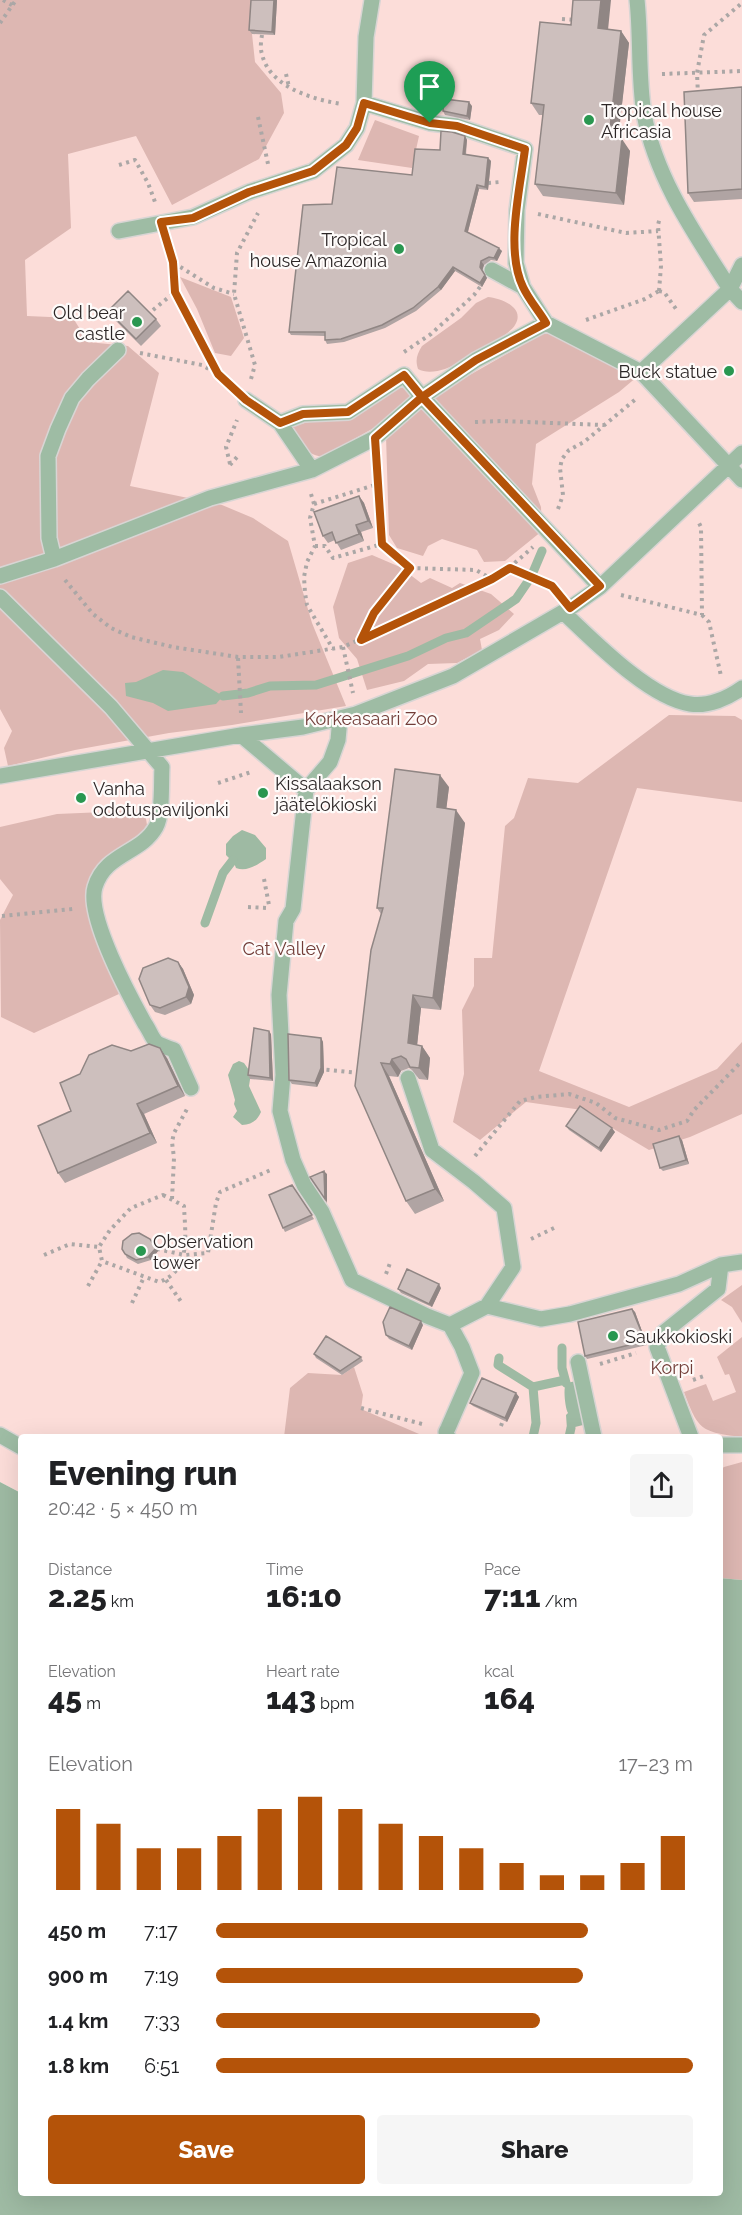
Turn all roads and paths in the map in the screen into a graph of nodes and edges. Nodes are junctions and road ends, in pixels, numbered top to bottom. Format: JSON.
{"nodes":[{"id":1,"x":3,"y":0,"type":"edge"},
{"id":2,"x":16,"y":0,"type":"edge"},
{"id":3,"x":372,"y":0,"type":"edge"},
{"id":4,"x":638,"y":0,"type":"edge"},
{"id":5,"x":742,"y":3,"type":"edge"},
{"id":6,"x":12,"y":5,"type":"junction"},
{"id":7,"x":562,"y":19,"type":"dead end"},
{"id":8,"x":581,"y":21,"type":"edge"},
{"id":9,"x":0,"y":23,"type":"edge"},
{"id":10,"x":262,"y":35,"type":"edge"},
{"id":11,"x":742,"y":71,"type":"edge"},
{"id":12,"x":697,"y":73,"type":"junction"},
{"id":13,"x":286,"y":74,"type":"dead end"},
{"id":14,"x":640,"y":75,"type":"junction"},
{"id":15,"x":289,"y":87,"type":"junction"},
{"id":16,"x":698,"y":101,"type":"edge"},
{"id":17,"x":364,"y":103,"type":"junction"},
{"id":18,"x":258,"y":117,"type":"dead end"},
{"id":19,"x":119,"y":165,"type":"dead end"},
{"id":20,"x":273,"y":184,"type":"junction"},
{"id":21,"x":677,"y":204,"type":"junction"},
{"id":22,"x":517,"y":210,"type":"junction"},
{"id":23,"x":161,"y":222,"type":"junction"},
{"id":24,"x":118,"y":231,"type":"dead end"},
{"id":25,"x":658,"y":231,"type":"junction"},
{"id":26,"x":173,"y":262,"type":"junction"},
{"id":27,"x":742,"y":265,"type":"edge"},
{"id":28,"x":492,"y":270,"type":"joint"},
{"id":29,"x":523,"y":287,"type":"junction"},
{"id":30,"x":730,"y":289,"type":"junction"},
{"id":31,"x":175,"y":292,"type":"junction"},
{"id":32,"x":234,"y":294,"type":"junction"},
{"id":33,"x":742,"y":302,"type":"edge"},
{"id":34,"x":153,"y":310,"type":"dead end"},
{"id":35,"x":546,"y":323,"type":"junction"},
{"id":36,"x":572,"y":336,"type":"junction"},
{"id":37,"x":118,"y":350,"type":"joint"},
{"id":38,"x":399,"y":355,"type":"dead end"},
{"id":39,"x":255,"y":365,"type":"dead end"},
{"id":40,"x":641,"y":372,"type":"junction"},
{"id":41,"x":218,"y":374,"type":"junction"},
{"id":42,"x":653,"y":384,"type":"junction"},
{"id":43,"x":422,"y":397,"type":"junction"},
{"id":44,"x":246,"y":400,"type":"junction"},
{"id":45,"x":280,"y":423,"type":"junction"},
{"id":46,"x":447,"y":423,"type":"junction"},
{"id":47,"x":604,"y":425,"type":"junction"},
{"id":48,"x":375,"y":438,"type":"junction"},
{"id":49,"x":742,"y":453,"type":"edge"},
{"id":50,"x":230,"y":465,"type":"dead end"},
{"id":51,"x":728,"y":465,"type":"junction"},
{"id":52,"x":308,"y":472,"type":"junction"},
{"id":53,"x":742,"y":480,"type":"edge"},
{"id":54,"x":378,"y":484,"type":"junction"},
{"id":55,"x":314,"y":504,"type":"junction"},
{"id":56,"x":701,"y":527,"type":"dead end"},
{"id":57,"x":550,"y":532,"type":"junction"},
{"id":58,"x":382,"y":544,"type":"junction"},
{"id":59,"x":315,"y":546,"type":"junction"},
{"id":60,"x":353,"y":546,"type":"edge"},
{"id":61,"x":355,"y":553,"type":"junction"},
{"id":62,"x":54,"y":559,"type":"junction"},
{"id":63,"x":410,"y":568,"type":"junction"},
{"id":64,"x":510,"y":568,"type":"junction"},
{"id":65,"x":0,"y":576,"type":"edge"},
{"id":66,"x":492,"y":579,"type":"junction"},
{"id":67,"x":600,"y":586,"type":"junction"},
{"id":68,"x":0,"y":597,"type":"edge"},
{"id":69,"x":623,"y":597,"type":"dead end"},
{"id":70,"x":567,"y":610,"type":"junction"},
{"id":71,"x":702,"y":615,"type":"junction"},
{"id":72,"x":361,"y":640,"type":"junction"},
{"id":73,"x":344,"y":647,"type":"junction"},
{"id":74,"x":333,"y":649,"type":"junction"},
{"id":75,"x":238,"y":657,"type":"junction"},
{"id":76,"x":351,"y":683,"type":"dead end"},
{"id":77,"x":736,"y":694,"type":"edge"},
{"id":78,"x":241,"y":707,"type":"dead end"},
{"id":79,"x":340,"y":718,"type":"junction"},
{"id":80,"x":241,"y":735,"type":"junction"},
{"id":81,"x":148,"y":752,"type":"junction"},
{"id":82,"x":0,"y":776,"type":"edge"},
{"id":83,"x":306,"y":790,"type":"junction"},
{"id":84,"x":264,"y":879,"type":"dead end"},
{"id":85,"x":95,"y":907,"type":"junction"},
{"id":86,"x":270,"y":908,"type":"dead end"},
{"id":87,"x":2,"y":916,"type":"dead end"},
{"id":88,"x":742,"y":1061,"type":"edge"},
{"id":89,"x":366,"y":1073,"type":"edge"},
{"id":90,"x":283,"y":1075,"type":"junction"},
{"id":91,"x":408,"y":1078,"type":"edge"},
{"id":92,"x":191,"y":1088,"type":"joint"},
{"id":93,"x":462,"y":1172,"type":"junction"},
{"id":94,"x":262,"y":1174,"type":"dead end"},
{"id":95,"x":172,"y":1199,"type":"junction"},
{"id":96,"x":99,"y":1247,"type":"junction"},
{"id":97,"x":157,"y":1249,"type":"edge"},
{"id":98,"x":185,"y":1254,"type":"junction"},
{"id":99,"x":44,"y":1255,"type":"dead end"},
{"id":100,"x":102,"y":1261,"type":"junction"},
{"id":101,"x":742,"y":1262,"type":"edge"},
{"id":102,"x":721,"y":1265,"type":"junction"},
{"id":103,"x":144,"y":1277,"type":"junction"},
{"id":104,"x":166,"y":1280,"type":"junction"},
{"id":105,"x":88,"y":1286,"type":"dead end"},
{"id":106,"x":182,"y":1303,"type":"dead end"},
{"id":107,"x":132,"y":1304,"type":"dead end"},
{"id":108,"x":487,"y":1306,"type":"junction"},
{"id":109,"x":450,"y":1325,"type":"junction"},
{"id":110,"x":657,"y":1347,"type":"junction"},
{"id":111,"x":578,"y":1366,"type":"joint"},
{"id":112,"x":361,"y":1408,"type":"dead end"},
{"id":113,"x":503,"y":1420,"type":"edge"},
{"id":114,"x":501,"y":1426,"type":"edge"},
{"id":115,"x":448,"y":1432,"type":"edge"},
{"id":116,"x":593,"y":1434,"type":"edge"},
{"id":117,"x":690,"y":1434,"type":"edge"},
{"id":118,"x":0,"y":1435,"type":"edge"},
{"id":119,"x":18,"y":1445,"type":"edge"},
{"id":120,"x":723,"y":1445,"type":"edge"},
{"id":121,"x":742,"y":1445,"type":"edge"}],
"edges":[{"from":1,"to":6,"type":"path"},
{"from":2,"to":6,"type":"path"},
{"from":3,"to":17,"type":"lane"},
{"from":4,"to":14,"type":"lane"},
{"from":5,"to":12,"type":"path"},
{"from":6,"to":9,"type":"path"},
{"from":7,"to":8,"type":"path"},
{"from":10,"to":15,"type":"path"},
{"from":11,"to":12,"type":"path"},
{"from":12,"to":14,"type":"path"},
{"from":12,"to":16,"type":"path"},
{"from":13,"to":15,"type":"path"},
{"from":14,"to":21,"type":"lane"},
{"from":15,"to":17,"type":"path"},
{"from":17,"to":20,"type":"lane"},
{"from":17,"to":22,"type":"lane"},
{"from":18,"to":20,"type":"path"},
{"from":19,"to":23,"type":"path"},
{"from":20,"to":23,"type":"lane"},
{"from":20,"to":32,"type":"path"},
{"from":21,"to":25,"type":"path"},
{"from":21,"to":30,"type":"lane"},
{"from":22,"to":25,"type":"path"},
{"from":22,"to":29,"type":"lane"},
{"from":23,"to":24,"type":"lane"},
{"from":23,"to":26,"type":"path"},
{"from":25,"to":36,"type":"path"},
{"from":26,"to":31,"type":"path"},
{"from":26,"to":32,"type":"path"},
{"from":27,"to":30,"type":"lane"},
{"from":28,"to":29,"type":"lane"},
{"from":28,"to":38,"type":"path"},
{"from":29,"to":35,"type":"lane"},
{"from":30,"to":33,"type":"lane"},
{"from":30,"to":40,"type":"lane"},
{"from":31,"to":34,"type":"path"},
{"from":31,"to":41,"type":"path"},
{"from":32,"to":39,"type":"path"},
{"from":35,"to":36,"type":"lane"},
{"from":35,"to":43,"type":"lane"},
{"from":36,"to":40,"type":"lane"},
{"from":37,"to":41,"type":"path"},
{"from":37,"to":62,"type":"lane"},
{"from":40,"to":42,"type":"lane"},
{"from":41,"to":44,"type":"path"},
{"from":42,"to":47,"type":"path"},
{"from":42,"to":51,"type":"lane"},
{"from":43,"to":45,"type":"lane"},
{"from":43,"to":46,"type":"lane"},
{"from":43,"to":48,"type":"lane"},
{"from":44,"to":45,"type":"lane"},
{"from":44,"to":50,"type":"path"},
{"from":45,"to":52,"type":"lane"},
{"from":46,"to":47,"type":"path"},
{"from":46,"to":57,"type":"lane"},
{"from":47,"to":57,"type":"path"},
{"from":48,"to":52,"type":"lane"},
{"from":48,"to":54,"type":"path"},
{"from":49,"to":51,"type":"lane"},
{"from":51,"to":53,"type":"lane"},
{"from":51,"to":67,"type":"lane"},
{"from":52,"to":55,"type":"path"},
{"from":52,"to":62,"type":"lane"},
{"from":54,"to":55,"type":"path"},
{"from":54,"to":58,"type":"path"},
{"from":55,"to":59,"type":"path"},
{"from":56,"to":71,"type":"path"},
{"from":57,"to":64,"type":"path"},
{"from":57,"to":67,"type":"lane"},
{"from":58,"to":61,"type":"path"},
{"from":58,"to":63,"type":"path"},
{"from":59,"to":61,"type":"path"},
{"from":59,"to":74,"type":"path"},
{"from":60,"to":61,"type":"path"},
{"from":62,"to":65,"type":"lane"},
{"from":62,"to":75,"type":"path"},
{"from":63,"to":66,"type":"path"},
{"from":63,"to":72,"type":"path"},
{"from":64,"to":66,"type":"path"},
{"from":64,"to":70,"type":"path"},
{"from":66,"to":72,"type":"path"},
{"from":67,"to":70,"type":"lane"},
{"from":68,"to":81,"type":"lane"},
{"from":69,"to":71,"type":"path"},
{"from":70,"to":77,"type":"lane"},
{"from":70,"to":79,"type":"lane"},
{"from":71,"to":77,"type":"path"},
{"from":72,"to":73,"type":"path"},
{"from":73,"to":74,"type":"path"},
{"from":73,"to":76,"type":"path"},
{"from":74,"to":75,"type":"path"},
{"from":75,"to":78,"type":"path"},
{"from":79,"to":80,"type":"lane"},
{"from":79,"to":83,"type":"lane"},
{"from":80,"to":81,"type":"lane"},
{"from":80,"to":83,"type":"lane"},
{"from":81,"to":82,"type":"lane"},
{"from":81,"to":85,"type":"lane"},
{"from":83,"to":90,"type":"lane"},
{"from":84,"to":86,"type":"path"},
{"from":85,"to":87,"type":"path"},
{"from":85,"to":92,"type":"lane"},
{"from":88,"to":93,"type":"path"},
{"from":89,"to":90,"type":"path"},
{"from":90,"to":109,"type":"lane"},
{"from":91,"to":93,"type":"lane"},
{"from":92,"to":95,"type":"path"},
{"from":93,"to":108,"type":"lane"},
{"from":94,"to":98,"type":"path"},
{"from":95,"to":96,"type":"path"},
{"from":95,"to":98,"type":"path"},
{"from":96,"to":99,"type":"path"},
{"from":96,"to":100,"type":"path"},
{"from":97,"to":98,"type":"path"},
{"from":98,"to":104,"type":"path"},
{"from":100,"to":103,"type":"path"},
{"from":100,"to":105,"type":"path"},
{"from":101,"to":102,"type":"lane"},
{"from":102,"to":108,"type":"lane"},
{"from":102,"to":110,"type":"lane"},
{"from":103,"to":104,"type":"path"},
{"from":103,"to":107,"type":"path"},
{"from":104,"to":106,"type":"path"},
{"from":108,"to":109,"type":"lane"},
{"from":109,"to":115,"type":"lane"},
{"from":110,"to":111,"type":"path"},
{"from":110,"to":117,"type":"lane"},
{"from":111,"to":116,"type":"lane"},
{"from":112,"to":115,"type":"path"},
{"from":113,"to":114,"type":"path"},
{"from":118,"to":119,"type":"lane"},
{"from":120,"to":121,"type":"lane"}]}
